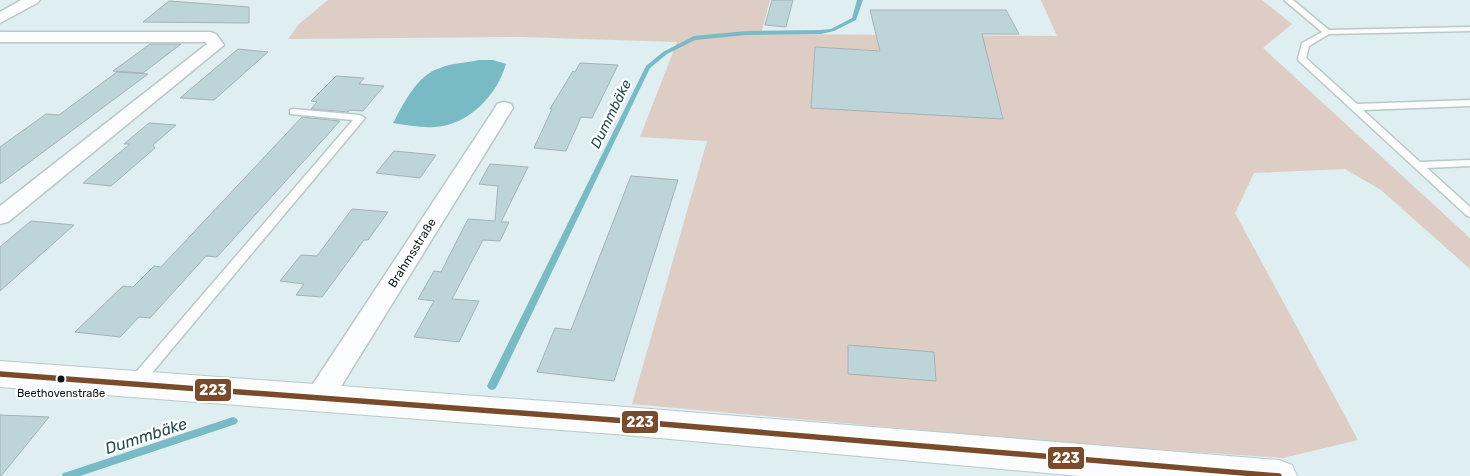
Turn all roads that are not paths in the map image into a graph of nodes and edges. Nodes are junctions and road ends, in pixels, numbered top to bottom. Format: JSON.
{"nodes":[{"id":1,"x":32,"y":0,"type":"edge"},
{"id":2,"x":1288,"y":0,"type":"edge"},
{"id":3,"x":0,"y":18,"type":"edge"},
{"id":4,"x":1470,"y":29,"type":"edge"},
{"id":5,"x":1327,"y":32,"type":"junction"},
{"id":6,"x":0,"y":37,"type":"edge"},
{"id":7,"x":1470,"y":103,"type":"edge"},
{"id":8,"x":1355,"y":107,"type":"junction"},
{"id":9,"x":504,"y":108,"type":"dead end"},
{"id":10,"x":293,"y":112,"type":"dead end"},
{"id":11,"x":1470,"y":163,"type":"edge"},
{"id":12,"x":1418,"y":165,"type":"junction"},
{"id":13,"x":1470,"y":213,"type":"edge"},
{"id":14,"x":0,"y":217,"type":"edge"},
{"id":15,"x":0,"y":374,"type":"edge"},
{"id":16,"x":134,"y":385,"type":"junction"},
{"id":17,"x":319,"y":398,"type":"junction"},
{"id":18,"x":1279,"y":476,"type":"edge"}],
"edges":[{"from":1,"to":3,"type":"street"},
{"from":2,"to":5,"type":"lane"},
{"from":4,"to":5,"type":"lane"},
{"from":5,"to":8,"type":"lane"},
{"from":6,"to":14,"type":"street"},
{"from":7,"to":8,"type":"lane"},
{"from":8,"to":12,"type":"lane"},
{"from":9,"to":17,"type":"street","name":"Brahmsstraße"},
{"from":10,"to":16,"type":"lane"},
{"from":11,"to":12,"type":"lane"},
{"from":12,"to":13,"type":"lane"},
{"from":15,"to":16,"type":"street"},
{"from":16,"to":17,"type":"street"},
{"from":17,"to":18,"type":"street"}]}
